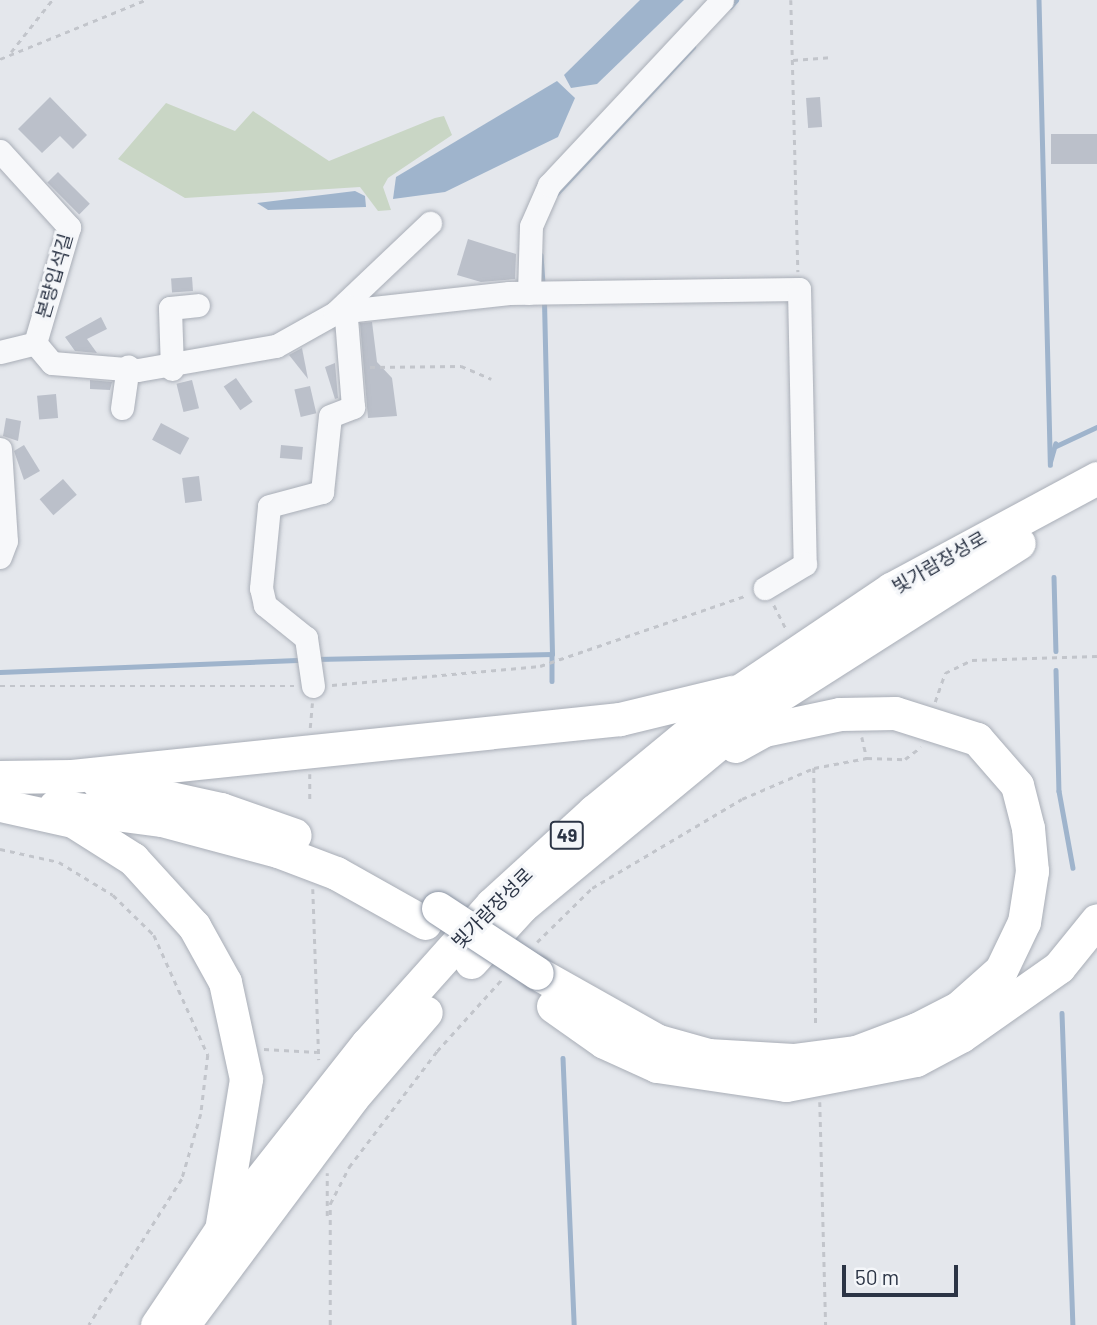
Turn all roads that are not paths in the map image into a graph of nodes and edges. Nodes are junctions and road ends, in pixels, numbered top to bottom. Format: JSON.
{"nodes":[{"id":1,"x":722,"y":0,"type":"edge"},
{"id":2,"x":0,"y":151,"type":"edge"},
{"id":3,"x":430,"y":223,"type":"dead end"},
{"id":4,"x":540,"y":293,"type":"junction"},
{"id":5,"x":198,"y":305,"type":"dead end"},
{"id":6,"x":345,"y":305,"type":"junction"},
{"id":7,"x":35,"y":343,"type":"junction"},
{"id":8,"x":0,"y":352,"type":"edge"},
{"id":9,"x":128,"y":366,"type":"junction"},
{"id":10,"x":172,"y":369,"type":"junction"},
{"id":11,"x":122,"y":408,"type":"dead end"},
{"id":12,"x":0,"y":449,"type":"edge"},
{"id":13,"x":1097,"y":478,"type":"edge"},
{"id":14,"x":1097,"y":499,"type":"edge"},
{"id":15,"x":0,"y":557,"type":"edge"},
{"id":16,"x":765,"y":588,"type":"road end"},
{"id":17,"x":311,"y":667,"type":"road end"},
{"id":18,"x":741,"y":690,"type":"junction"},
{"id":19,"x":72,"y":776,"type":"junction"},
{"id":20,"x":0,"y":777,"type":"edge"},
{"id":21,"x":0,"y":804,"type":"edge"},
{"id":22,"x":633,"y":812,"type":"junction"},
{"id":23,"x":431,"y":915,"type":"junction"},
{"id":24,"x":1097,"y":920,"type":"edge"},
{"id":25,"x":531,"y":980,"type":"junction"},
{"id":26,"x":222,"y":1228,"type":"junction"},
{"id":27,"x":157,"y":1325,"type":"edge"},
{"id":28,"x":183,"y":1325,"type":"edge"}],
"edges":[{"from":1,"to":4,"type":"lane"},
{"from":2,"to":7,"type":"lane","name":"본량입석길"},
{"from":3,"to":6,"type":"lane","name":"본량입석길"},
{"from":4,"to":6,"type":"lane"},
{"from":4,"to":16,"type":"lane"},
{"from":5,"to":10,"type":"lane"},
{"from":6,"to":10,"type":"lane","name":"본량입석길"},
{"from":6,"to":17,"type":"lane"},
{"from":7,"to":8,"type":"lane","name":"본량입석길"},
{"from":7,"to":9,"type":"lane","name":"본량입석길"},
{"from":9,"to":10,"type":"lane","name":"본량입석길"},
{"from":9,"to":11,"type":"lane"},
{"from":12,"to":15,"type":"lane"},
{"from":13,"to":18,"type":"highway","name":"빛가람장성로","number":"49"},
{"from":14,"to":22,"type":"highway","name":"빛가람장성로","number":"49"},
{"from":18,"to":19,"type":"highway"},
{"from":18,"to":26,"type":"highway","name":"빛가람장성로","number":"49"},
{"from":19,"to":20,"type":"highway"},
{"from":19,"to":23,"type":"highway"},
{"from":21,"to":23,"type":"highway"},
{"from":21,"to":26,"type":"highway"},
{"from":22,"to":25,"type":"highway"},
{"from":22,"to":28,"type":"highway","name":"빛가람장성로","number":"49"},
{"from":23,"to":25,"type":"highway"},
{"from":24,"to":25,"type":"highway"},
{"from":26,"to":27,"type":"highway","name":"빛가람장성로","number":"49"}]}
